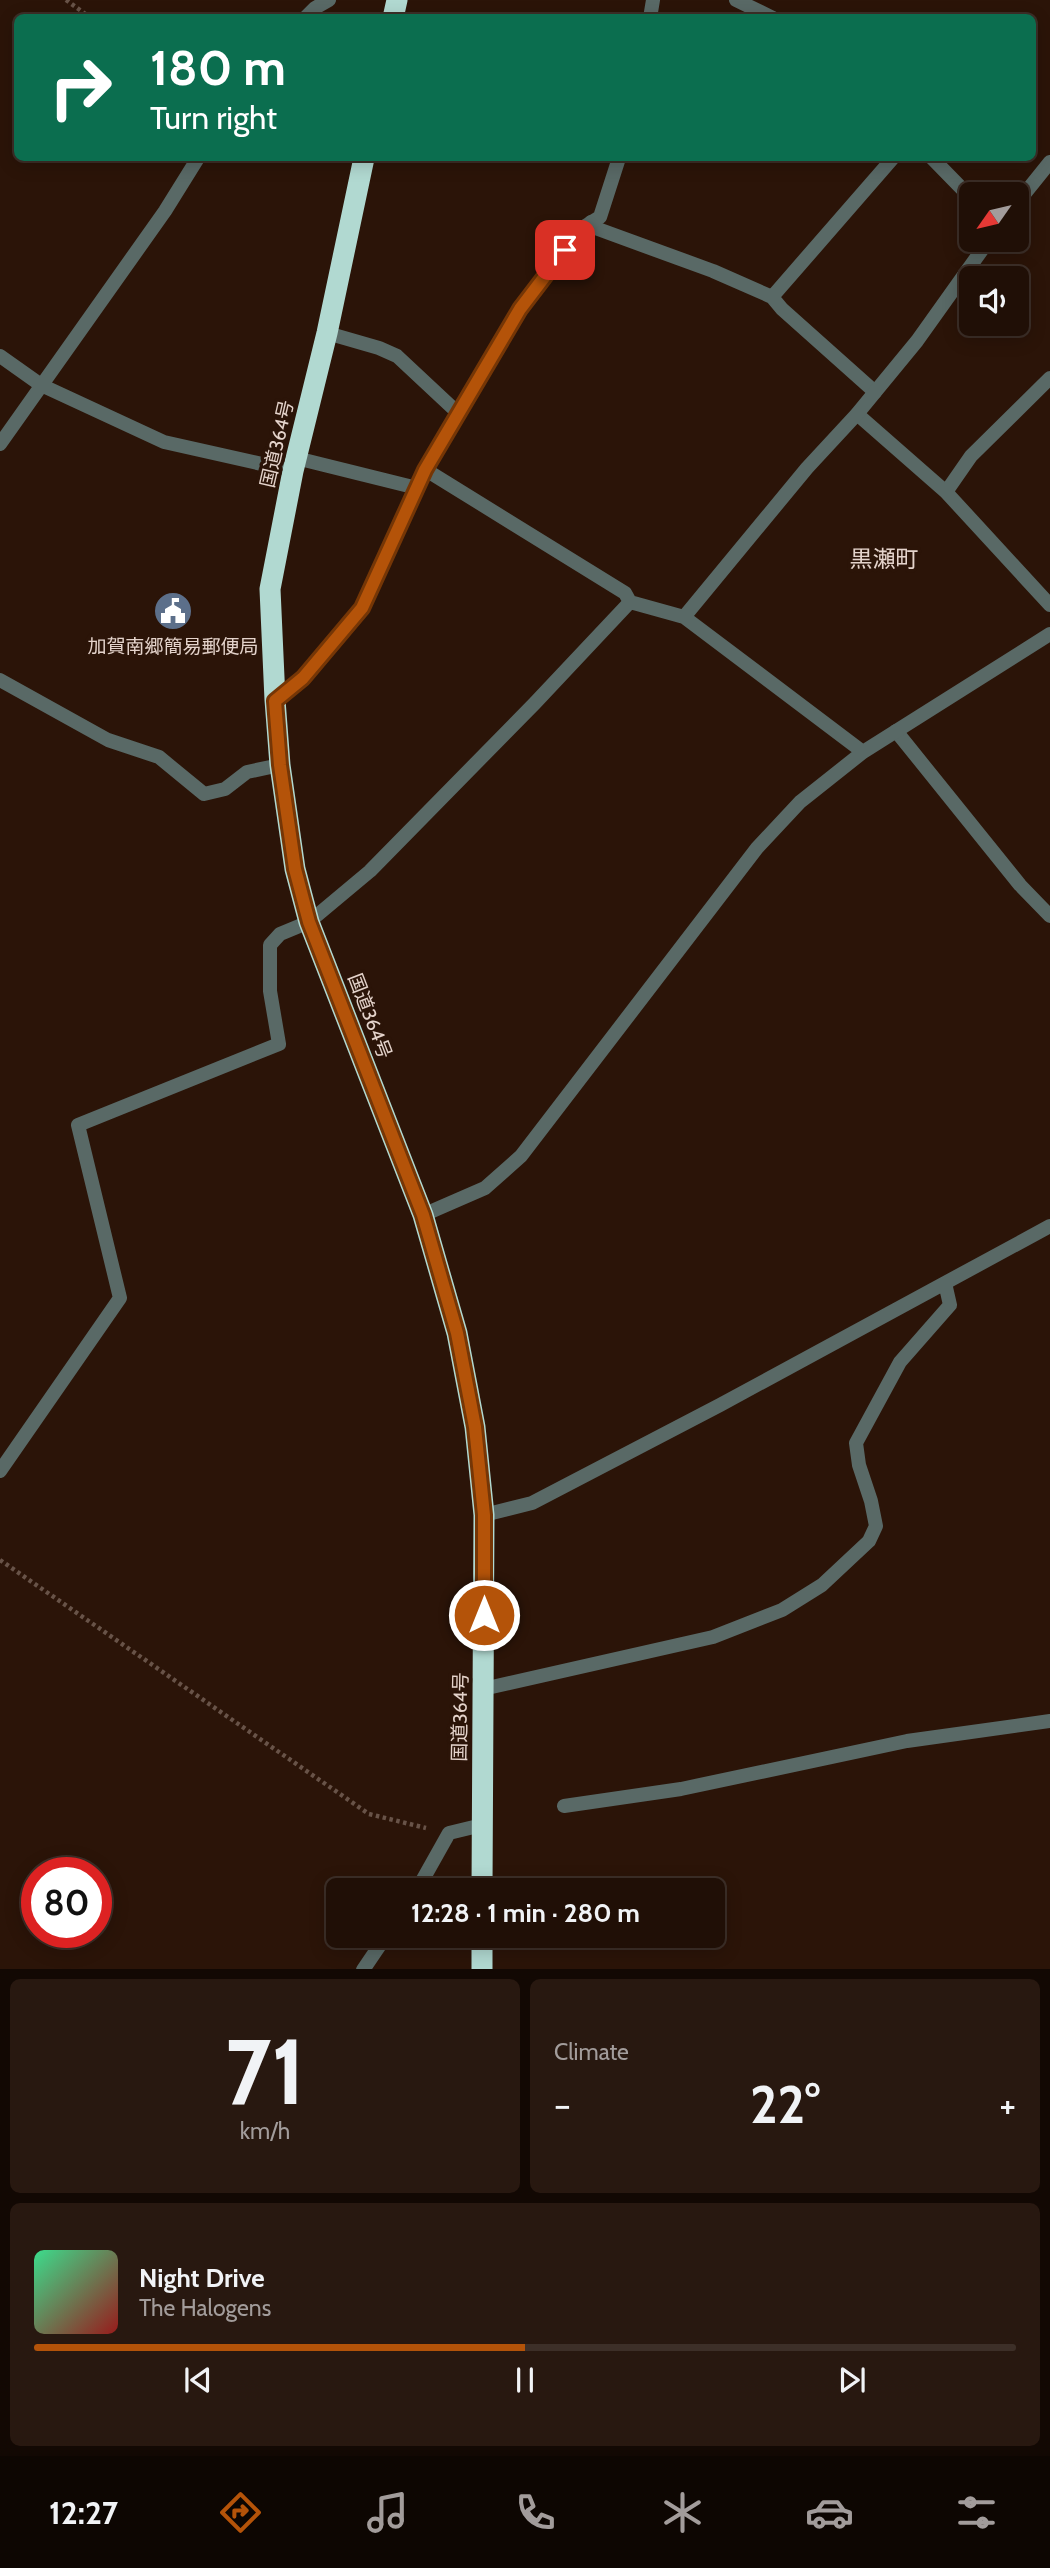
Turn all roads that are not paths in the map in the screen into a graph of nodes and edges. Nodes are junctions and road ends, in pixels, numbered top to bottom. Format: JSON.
{"nodes":[{"id":1,"x":329,"y":0,"type":"edge"},
{"id":2,"x":736,"y":0,"type":"edge"},
{"id":3,"x":309,"y":14,"type":"edge"},
{"id":4,"x":764,"y":14,"type":"edge"},
{"id":5,"x":196,"y":161,"type":"edge"},
{"id":6,"x":363,"y":161,"type":"edge"},
{"id":7,"x":618,"y":161,"type":"edge"},
{"id":8,"x":889,"y":161,"type":"edge"},
{"id":9,"x":935,"y":161,"type":"edge"},
{"id":10,"x":1050,"y":162,"type":"edge"},
{"id":11,"x":959,"y":186,"type":"edge"},
{"id":12,"x":1029,"y":188,"type":"edge"},
{"id":13,"x":591,"y":222,"type":"junction"},
{"id":14,"x":980,"y":252,"type":"edge"},
{"id":15,"x":772,"y":297,"type":"junction"},
{"id":16,"x":327,"y":333,"type":"junction"},
{"id":17,"x":0,"y":356,"type":"edge"},
{"id":18,"x":1050,"y":378,"type":"edge"},
{"id":19,"x":41,"y":385,"type":"junction"},
{"id":20,"x":875,"y":392,"type":"junction"},
{"id":21,"x":458,"y":413,"type":"junction"},
{"id":22,"x":857,"y":414,"type":"junction"},
{"id":23,"x":0,"y":444,"type":"edge"},
{"id":24,"x":295,"y":465,"type":"junction"},
{"id":25,"x":425,"y":470,"type":"junction"},
{"id":26,"x":417,"y":488,"type":"junction"},
{"id":27,"x":946,"y":492,"type":"junction"},
{"id":28,"x":630,"y":602,"type":"junction"},
{"id":29,"x":1050,"y":605,"type":"edge"},
{"id":30,"x":684,"y":617,"type":"junction"},
{"id":31,"x":1050,"y":634,"type":"edge"},
{"id":32,"x":0,"y":680,"type":"edge"},
{"id":33,"x":275,"y":701,"type":"junction"},
{"id":34,"x":896,"y":731,"type":"junction"},
{"id":35,"x":863,"y":752,"type":"junction"},
{"id":36,"x":280,"y":765,"type":"junction"},
{"id":37,"x":1050,"y":916,"type":"edge"},
{"id":38,"x":309,"y":922,"type":"junction"},
{"id":39,"x":423,"y":1215,"type":"junction"},
{"id":40,"x":1050,"y":1226,"type":"edge"},
{"id":41,"x":945,"y":1283,"type":"junction"},
{"id":42,"x":0,"y":1471,"type":"edge"},
{"id":43,"x":484,"y":1515,"type":"junction"},
{"id":44,"x":484,"y":1689,"type":"junction"},
{"id":45,"x":1050,"y":1720,"type":"edge"},
{"id":46,"x":564,"y":1806,"type":"dead end"},
{"id":47,"x":482,"y":1825,"type":"junction"},
{"id":48,"x":424,"y":1878,"type":"edge"},
{"id":49,"x":482,"y":1878,"type":"edge"},
{"id":50,"x":378,"y":1948,"type":"edge"},
{"id":51,"x":482,"y":1948,"type":"edge"},
{"id":52,"x":363,"y":1969,"type":"edge"},
{"id":53,"x":482,"y":1969,"type":"edge"}],
"edges":[{"from":1,"to":3,"type":"street"},
{"from":2,"to":4,"type":"street"},
{"from":5,"to":19,"type":"street"},
{"from":6,"to":16,"type":"highway","name":"国道364号"},
{"from":7,"to":13,"type":"street"},
{"from":8,"to":15,"type":"street"},
{"from":9,"to":11,"type":"street"},
{"from":10,"to":12,"type":"street"},
{"from":13,"to":15,"type":"street"},
{"from":13,"to":21,"type":"street"},
{"from":14,"to":20,"type":"street"},
{"from":15,"to":20,"type":"street"},
{"from":16,"to":21,"type":"street"},
{"from":16,"to":24,"type":"highway","name":"国道364号"},
{"from":17,"to":19,"type":"street"},
{"from":18,"to":27,"type":"street"},
{"from":19,"to":23,"type":"street"},
{"from":19,"to":24,"type":"street"},
{"from":20,"to":22,"type":"street"},
{"from":21,"to":25,"type":"street"},
{"from":22,"to":27,"type":"street"},
{"from":22,"to":30,"type":"street"},
{"from":24,"to":26,"type":"street"},
{"from":24,"to":33,"type":"highway","name":"国道364号"},
{"from":25,"to":26,"type":"street"},
{"from":25,"to":28,"type":"street"},
{"from":26,"to":33,"type":"street"},
{"from":27,"to":29,"type":"street"},
{"from":28,"to":30,"type":"street"},
{"from":28,"to":38,"type":"street"},
{"from":30,"to":35,"type":"street"},
{"from":31,"to":34,"type":"street"},
{"from":32,"to":36,"type":"street"},
{"from":33,"to":36,"type":"highway","name":"国道364号"},
{"from":34,"to":35,"type":"street"},
{"from":34,"to":37,"type":"street"},
{"from":35,"to":39,"type":"street"},
{"from":36,"to":38,"type":"highway","name":"国道364号"},
{"from":38,"to":39,"type":"highway","name":"国道364号"},
{"from":38,"to":42,"type":"street"},
{"from":39,"to":43,"type":"highway","name":"国道364号"},
{"from":40,"to":41,"type":"street"},
{"from":41,"to":43,"type":"street"},
{"from":41,"to":44,"type":"street"},
{"from":43,"to":44,"type":"highway","name":"国道364号"},
{"from":44,"to":47,"type":"highway","name":"国道364号"},
{"from":45,"to":46,"type":"street"},
{"from":47,"to":48,"type":"street"},
{"from":47,"to":49,"type":"highway","name":"国道364号"},
{"from":50,"to":52,"type":"street"},
{"from":51,"to":53,"type":"highway"}]}
